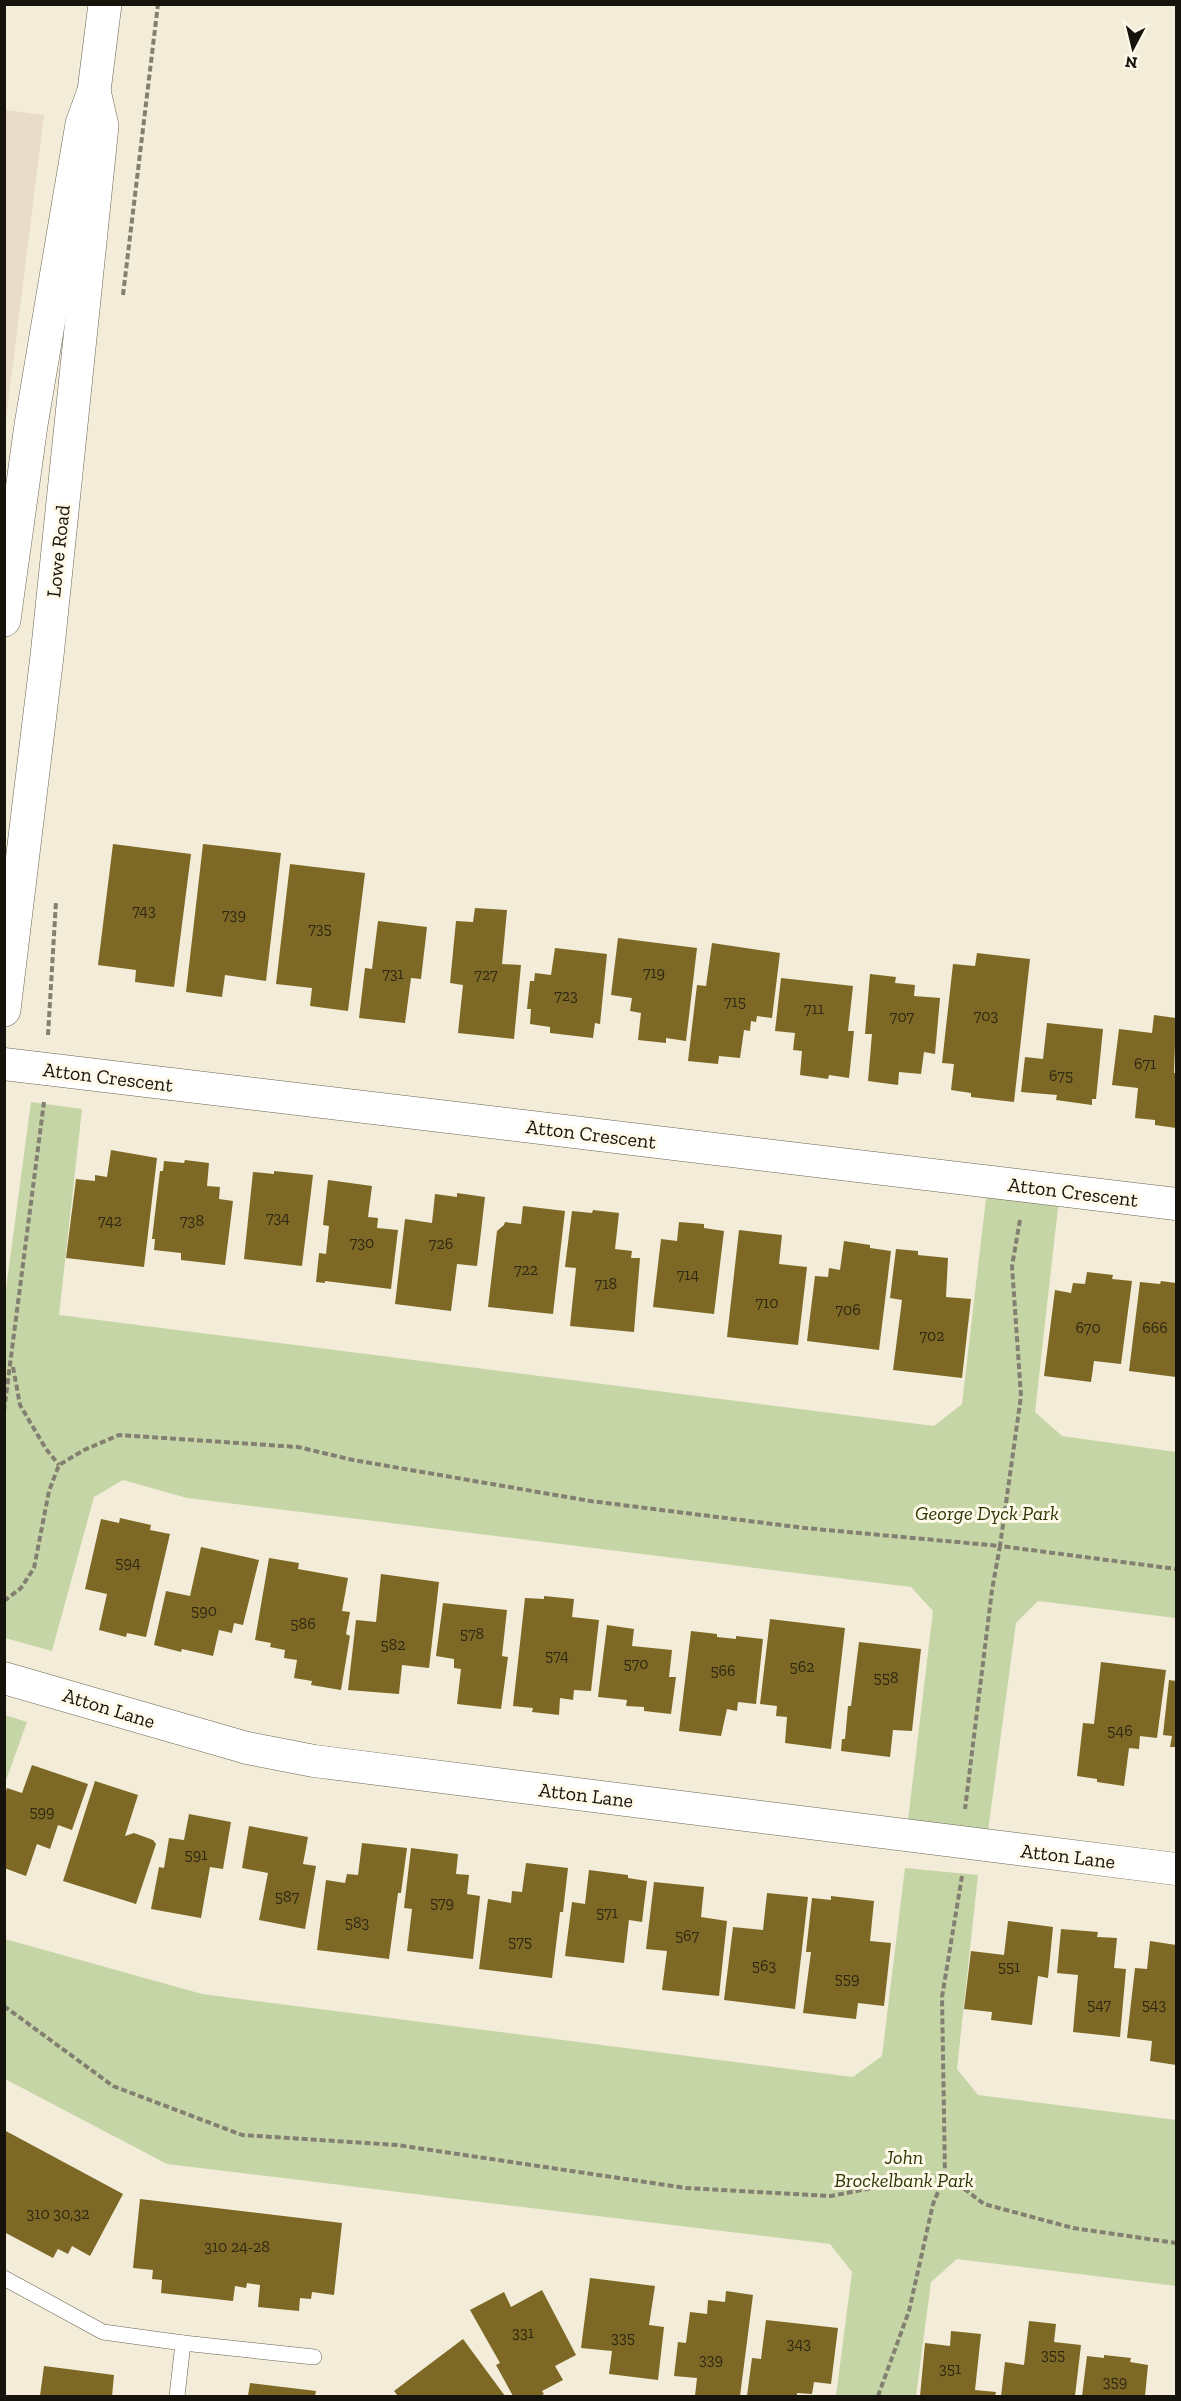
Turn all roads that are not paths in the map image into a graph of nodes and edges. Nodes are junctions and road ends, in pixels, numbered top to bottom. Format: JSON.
{"nodes":[{"id":1,"x":105,"y":4,"type":"edge"},
{"id":2,"x":94,"y":92,"type":"junction"},
{"id":3,"x":4,"y":620,"type":"edge"},
{"id":4,"x":4,"y":1010,"type":"edge"},
{"id":5,"x":4,"y":1064,"type":"edge"},
{"id":6,"x":1176,"y":1204,"type":"edge"},
{"id":7,"x":4,"y":1678,"type":"edge"},
{"id":8,"x":1176,"y":1869,"type":"edge"},
{"id":9,"x":4,"y":2278,"type":"edge"},
{"id":10,"x":183,"y":2343,"type":"junction"},
{"id":11,"x":314,"y":2357,"type":"dead end"},
{"id":12,"x":177,"y":2397,"type":"edge"}],
"edges":[{"from":1,"to":2,"type":"street","name":"Lowe Road"},
{"from":2,"to":3,"type":"street","name":"Lowe Road"},
{"from":2,"to":4,"type":"street","name":"Lowe Road"},
{"from":5,"to":6,"type":"street","name":"Atton Crescent"},
{"from":7,"to":8,"type":"street","name":"Atton Lane"},
{"from":9,"to":10,"type":"lane"},
{"from":10,"to":11,"type":"lane"},
{"from":10,"to":12,"type":"lane"}]}
